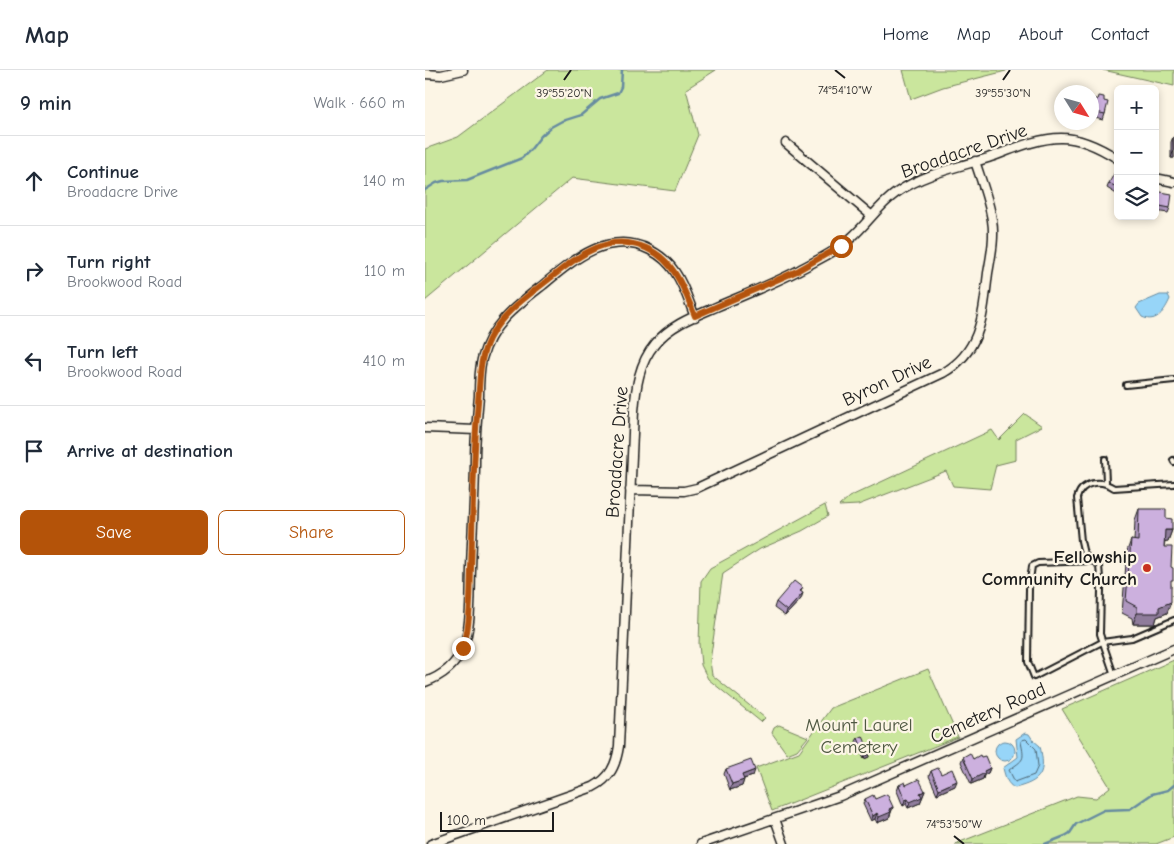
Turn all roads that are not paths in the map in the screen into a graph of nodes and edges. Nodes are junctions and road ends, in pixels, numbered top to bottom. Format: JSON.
{"nodes":[{"id":1,"x":463,"y":70,"type":"edge"},
{"id":2,"x":425,"y":74,"type":"edge"},
{"id":3,"x":786,"y":143,"type":"dead end"},
{"id":4,"x":1114,"y":156,"type":"edge"},
{"id":5,"x":975,"y":161,"type":"junction"},
{"id":6,"x":1159,"y":179,"type":"edge"},
{"id":7,"x":1174,"y":182,"type":"edge"},
{"id":8,"x":872,"y":216,"type":"junction"},
{"id":9,"x":695,"y":316,"type":"junction"},
{"id":10,"x":1174,"y":380,"type":"edge"},
{"id":11,"x":1126,"y":385,"type":"dead end"},
{"id":12,"x":425,"y":428,"type":"edge"},
{"id":13,"x":476,"y":430,"type":"junction"},
{"id":14,"x":1105,"y":459,"type":"dead end"},
{"id":15,"x":1106,"y":482,"type":"junction"},
{"id":16,"x":1174,"y":484,"type":"edge"},
{"id":17,"x":630,"y":490,"type":"junction"},
{"id":18,"x":1093,"y":561,"type":"junction"},
{"id":19,"x":1174,"y":620,"type":"edge"},
{"id":20,"x":1102,"y":642,"type":"junction"},
{"id":21,"x":1174,"y":649,"type":"edge"},
{"id":22,"x":1114,"y":675,"type":"junction"},
{"id":23,"x":425,"y":682,"type":"edge"},
{"id":24,"x":775,"y":819,"type":"junction"},
{"id":25,"x":431,"y":844,"type":"edge"},
{"id":26,"x":701,"y":844,"type":"edge"},
{"id":27,"x":784,"y":844,"type":"edge"}],
"edges":[{"from":1,"to":2,"type":"street"},
{"from":3,"to":8,"type":"street"},
{"from":4,"to":5,"type":"street","name":"Broadacre Drive"},
{"from":5,"to":8,"type":"street","name":"Broadacre Drive"},
{"from":5,"to":17,"type":"street","name":"Byron Drive"},
{"from":6,"to":7,"type":"street"},
{"from":8,"to":9,"type":"street","name":"Broadacre Drive"},
{"from":9,"to":13,"type":"street"},
{"from":9,"to":17,"type":"street","name":"Broadacre Drive"},
{"from":10,"to":11,"type":"lane"},
{"from":12,"to":13,"type":"street"},
{"from":13,"to":23,"type":"street"},
{"from":14,"to":15,"type":"lane"},
{"from":15,"to":16,"type":"lane"},
{"from":15,"to":18,"type":"lane"},
{"from":17,"to":25,"type":"street","name":"Broadacre Drive"},
{"from":18,"to":20,"type":"lane"},
{"from":18,"to":20,"type":"lane"},
{"from":19,"to":20,"type":"lane"},
{"from":20,"to":22,"type":"lane"},
{"from":21,"to":22,"type":"street","name":"Cemetery Road"},
{"from":22,"to":24,"type":"street","name":"Cemetery Road"},
{"from":24,"to":26,"type":"street","name":"Cemetery Road"},
{"from":24,"to":27,"type":"street"}]}
